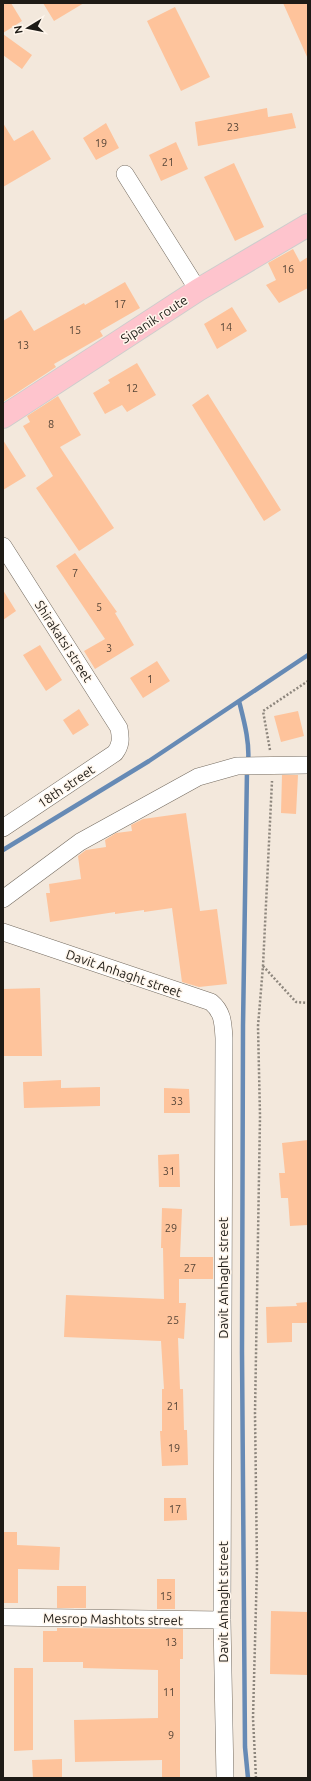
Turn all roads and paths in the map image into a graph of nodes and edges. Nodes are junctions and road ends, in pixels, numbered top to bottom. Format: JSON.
{"nodes":[{"id":1,"x":125,"y":174,"type":"dead end"},
{"id":2,"x":308,"y":225,"type":"edge"},
{"id":3,"x":198,"y":290,"type":"junction"},
{"id":4,"x":3,"y":417,"type":"edge"},
{"id":5,"x":3,"y":546,"type":"edge"},
{"id":6,"x":308,"y":681,"type":"edge"},
{"id":7,"x":121,"y":738,"type":"joint"},
{"id":8,"x":266,"y":765,"type":"junction"},
{"id":9,"x":308,"y":765,"type":"edge"},
{"id":10,"x":3,"y":828,"type":"edge"},
{"id":11,"x":3,"y":899,"type":"edge"},
{"id":12,"x":3,"y":932,"type":"edge"},
{"id":13,"x":263,"y":966,"type":"junction"},
{"id":14,"x":308,"y":1003,"type":"edge"},
{"id":15,"x":3,"y":1617,"type":"edge"},
{"id":16,"x":222,"y":1620,"type":"junction"},
{"id":17,"x":224,"y":1778,"type":"edge"},
{"id":18,"x":256,"y":1778,"type":"edge"}],
"edges":[{"from":1,"to":3,"type":"street"},
{"from":2,"to":3,"type":"main road","name":"Sipanik route"},
{"from":3,"to":4,"type":"main road","name":"Sipanik route"},
{"from":5,"to":7,"type":"street","name":"Shirakatsi street"},
{"from":6,"to":8,"type":"path"},
{"from":7,"to":10,"type":"street","name":"18th street"},
{"from":8,"to":9,"type":"street"},
{"from":8,"to":11,"type":"street"},
{"from":8,"to":13,"type":"path"},
{"from":12,"to":16,"type":"street","name":"Davit Anhaght street"},
{"from":13,"to":14,"type":"path"},
{"from":13,"to":18,"type":"path"},
{"from":15,"to":16,"type":"street","name":"Mesrop Mashtots street"},
{"from":16,"to":17,"type":"street","name":"Davit Anhaght street"}]}
